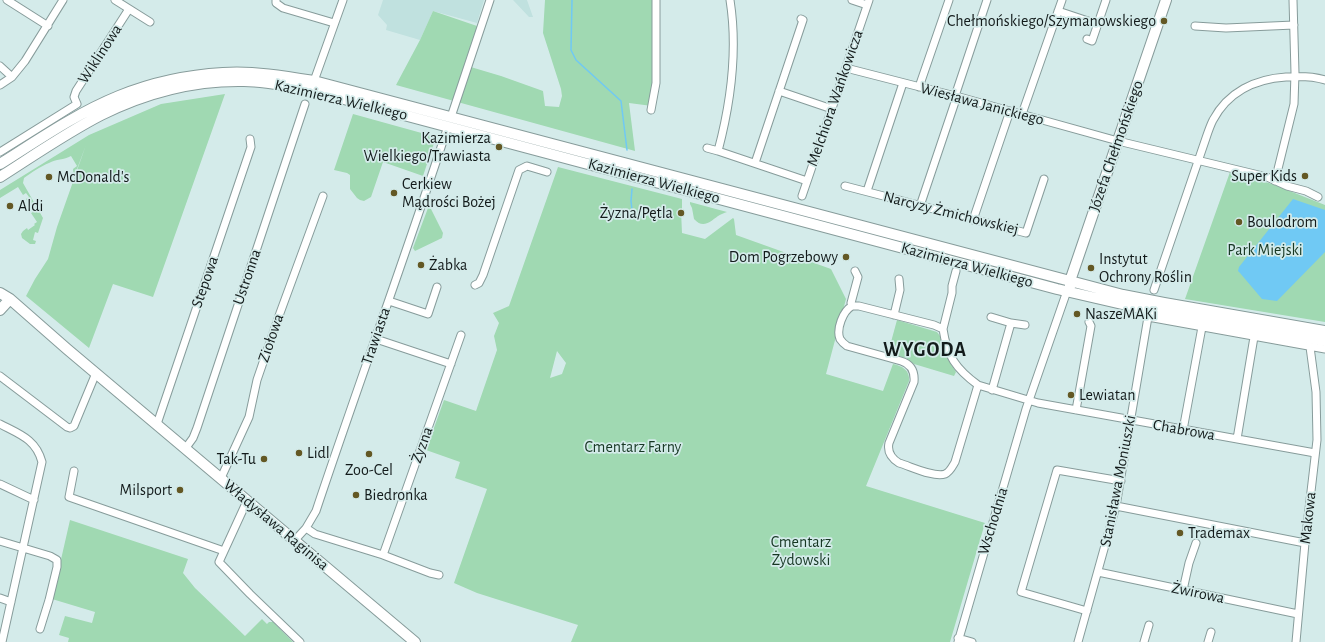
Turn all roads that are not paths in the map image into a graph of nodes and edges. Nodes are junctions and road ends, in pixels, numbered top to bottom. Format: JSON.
{"nodes":[{"id":1,"x":7,"y":0,"type":"edge"},
{"id":2,"x":63,"y":0,"type":"edge"},
{"id":3,"x":115,"y":0,"type":"edge"},
{"id":4,"x":276,"y":0,"type":"edge"},
{"id":5,"x":343,"y":0,"type":"edge"},
{"id":6,"x":490,"y":0,"type":"edge"},
{"id":7,"x":656,"y":0,"type":"edge"},
{"id":8,"x":730,"y":0,"type":"edge"},
{"id":9,"x":852,"y":0,"type":"edge"},
{"id":10,"x":949,"y":0,"type":"edge"},
{"id":11,"x":987,"y":0,"type":"edge"},
{"id":12,"x":1062,"y":0,"type":"edge"},
{"id":13,"x":1106,"y":0,"type":"edge"},
{"id":14,"x":1166,"y":0,"type":"edge"},
{"id":15,"x":1293,"y":0,"type":"edge"},
{"id":16,"x":868,"y":2,"type":"edge"},
{"id":17,"x":130,"y":9,"type":"junction"},
{"id":18,"x":1058,"y":11,"type":"junction"},
{"id":19,"x":801,"y":19,"type":"dead end"},
{"id":20,"x":150,"y":22,"type":"dead end"},
{"id":21,"x":334,"y":23,"type":"junction"},
{"id":22,"x":1097,"y":24,"type":"junction"},
{"id":23,"x":1294,"y":25,"type":"junction"},
{"id":24,"x":48,"y":26,"type":"junction"},
{"id":25,"x":1196,"y":26,"type":"dead end"},
{"id":26,"x":1087,"y":39,"type":"dead end"},
{"id":27,"x":0,"y":66,"type":"edge"},
{"id":28,"x":846,"y":68,"type":"junction"},
{"id":29,"x":1295,"y":76,"type":"junction"},
{"id":30,"x":12,"y":77,"type":"junction"},
{"id":31,"x":1325,"y":80,"type":"edge"},
{"id":32,"x":314,"y":81,"type":"junction"},
{"id":33,"x":903,"y":83,"type":"junction"},
{"id":34,"x":0,"y":85,"type":"edge"},
{"id":35,"x":919,"y":88,"type":"junction"},
{"id":36,"x":779,"y":91,"type":"junction"},
{"id":37,"x":955,"y":96,"type":"junction"},
{"id":38,"x":305,"y":104,"type":"dead end"},
{"id":39,"x":832,"y":109,"type":"junction"},
{"id":40,"x":650,"y":110,"type":"dead end"},
{"id":41,"x":1010,"y":111,"type":"junction"},
{"id":42,"x":1022,"y":114,"type":"junction"},
{"id":43,"x":450,"y":121,"type":"junction"},
{"id":44,"x":250,"y":139,"type":"dead end"},
{"id":45,"x":1118,"y":141,"type":"junction"},
{"id":46,"x":707,"y":148,"type":"dead end"},
{"id":47,"x":718,"y":151,"type":"junction"},
{"id":48,"x":0,"y":152,"type":"edge"},
{"id":49,"x":1198,"y":160,"type":"junction"},
{"id":50,"x":755,"y":163,"type":"junction"},
{"id":51,"x":0,"y":164,"type":"edge"},
{"id":52,"x":547,"y":172,"type":"dead end"},
{"id":53,"x":0,"y":177,"type":"edge"},
{"id":54,"x":1044,"y":179,"type":"dead end"},
{"id":55,"x":807,"y":181,"type":"junction"},
{"id":56,"x":1275,"y":181,"type":"junction"},
{"id":57,"x":693,"y":186,"type":"junction"},
{"id":58,"x":845,"y":186,"type":"dead end"},
{"id":59,"x":867,"y":191,"type":"junction"},
{"id":60,"x":322,"y":196,"type":"dead end"},
{"id":61,"x":802,"y":196,"type":"dead end"},
{"id":62,"x":1318,"y":197,"type":"dead end"},
{"id":63,"x":920,"y":206,"type":"junction"},
{"id":64,"x":973,"y":220,"type":"junction"},
{"id":65,"x":1000,"y":263,"type":"junction"},
{"id":66,"x":855,"y":271,"type":"dead end"},
{"id":67,"x":956,"y":271,"type":"dead end"},
{"id":68,"x":997,"y":273,"type":"junction"},
{"id":69,"x":900,"y":279,"type":"dead end"},
{"id":70,"x":1070,"y":281,"type":"junction"},
{"id":71,"x":475,"y":285,"type":"dead end"},
{"id":72,"x":0,"y":286,"type":"edge"},
{"id":73,"x":437,"y":287,"type":"dead end"},
{"id":74,"x":1154,"y":290,"type":"dead end"},
{"id":75,"x":1069,"y":292,"type":"junction"},
{"id":76,"x":0,"y":293,"type":"edge"},
{"id":77,"x":10,"y":299,"type":"junction"},
{"id":78,"x":389,"y":301,"type":"junction"},
{"id":79,"x":852,"y":306,"type":"junction"},
{"id":80,"x":0,"y":310,"type":"edge"},
{"id":81,"x":894,"y":315,"type":"junction"},
{"id":82,"x":991,"y":317,"type":"dead end"},
{"id":83,"x":1089,"y":322,"type":"dead end"},
{"id":84,"x":1011,"y":323,"type":"junction"},
{"id":85,"x":1025,"y":325,"type":"dead end"},
{"id":86,"x":1202,"y":327,"type":"junction"},
{"id":87,"x":943,"y":329,"type":"junction"},
{"id":88,"x":1325,"y":331,"type":"edge"},
{"id":89,"x":461,"y":335,"type":"dead end"},
{"id":90,"x":1254,"y":337,"type":"junction"},
{"id":91,"x":376,"y":339,"type":"junction"},
{"id":92,"x":1325,"y":341,"type":"edge"},
{"id":93,"x":1310,"y":347,"type":"junction"},
{"id":94,"x":1325,"y":349,"type":"edge"},
{"id":95,"x":451,"y":364,"type":"junction"},
{"id":96,"x":96,"y":373,"type":"junction"},
{"id":97,"x":0,"y":376,"type":"edge"},
{"id":98,"x":978,"y":385,"type":"junction"},
{"id":99,"x":992,"y":390,"type":"junction"},
{"id":100,"x":1029,"y":400,"type":"junction"},
{"id":101,"x":1076,"y":410,"type":"junction"},
{"id":102,"x":1130,"y":420,"type":"junction"},
{"id":103,"x":0,"y":424,"type":"edge"},
{"id":104,"x":157,"y":424,"type":"junction"},
{"id":105,"x":1183,"y":430,"type":"junction"},
{"id":106,"x":1237,"y":439,"type":"junction"},
{"id":107,"x":1317,"y":440,"type":"junction"},
{"id":108,"x":1325,"y":442,"type":"edge"},
{"id":109,"x":186,"y":449,"type":"junction"},
{"id":110,"x":1315,"y":453,"type":"junction"},
{"id":111,"x":74,"y":471,"type":"dead end"},
{"id":112,"x":221,"y":478,"type":"junction"},
{"id":113,"x":1121,"y":481,"type":"junction"},
{"id":114,"x":0,"y":484,"type":"edge"},
{"id":115,"x":34,"y":500,"type":"junction"},
{"id":116,"x":247,"y":501,"type":"junction"},
{"id":117,"x":1116,"y":506,"type":"junction"},
{"id":118,"x":306,"y":528,"type":"junction"},
{"id":119,"x":295,"y":540,"type":"junction"},
{"id":120,"x":0,"y":541,"type":"edge"},
{"id":121,"x":1196,"y":543,"type":"dead end"},
{"id":122,"x":1305,"y":543,"type":"junction"},
{"id":123,"x":24,"y":549,"type":"junction"},
{"id":124,"x":224,"y":551,"type":"junction"},
{"id":125,"x":383,"y":555,"type":"junction"},
{"id":126,"x":1098,"y":572,"type":"junction"},
{"id":127,"x":439,"y":574,"type":"dead end"},
{"id":128,"x":1183,"y":590,"type":"junction"},
{"id":129,"x":0,"y":598,"type":"edge"},
{"id":130,"x":11,"y":602,"type":"junction"},
{"id":131,"x":1087,"y":611,"type":"junction"},
{"id":132,"x":1298,"y":614,"type":"junction"},
{"id":133,"x":1149,"y":625,"type":"dead end"},
{"id":134,"x":40,"y":629,"type":"dead end"},
{"id":135,"x":1211,"y":632,"type":"dead end"},
{"id":136,"x":958,"y":640,"type":"edge"},
{"id":137,"x":2,"y":642,"type":"edge"},
{"id":138,"x":300,"y":642,"type":"edge"},
{"id":139,"x":415,"y":642,"type":"edge"},
{"id":140,"x":972,"y":642,"type":"edge"},
{"id":141,"x":1078,"y":642,"type":"edge"},
{"id":142,"x":1144,"y":642,"type":"edge"},
{"id":143,"x":1208,"y":642,"type":"edge"},
{"id":144,"x":1296,"y":642,"type":"edge"}],
"edges":[{"from":1,"to":24,"type":"street"},
{"from":2,"to":24,"type":"street"},
{"from":3,"to":17,"type":"street"},
{"from":4,"to":21,"type":"street"},
{"from":5,"to":21,"type":"street"},
{"from":6,"to":43,"type":"street","name":"Trawiasta"},
{"from":7,"to":40,"type":"street"},
{"from":8,"to":47,"type":"street"},
{"from":9,"to":16,"type":"street"},
{"from":10,"to":35,"type":"street"},
{"from":11,"to":37,"type":"street"},
{"from":12,"to":18,"type":"street"},
{"from":13,"to":22,"type":"street"},
{"from":14,"to":45,"type":"main road","name":"Józefa Chełmońskiego"},
{"from":15,"to":23,"type":"street"},
{"from":16,"to":28,"type":"street","name":"Melchiora Wańkowicza"},
{"from":17,"to":20,"type":"street"},
{"from":17,"to":48,"type":"street","name":"Wiklinowa"},
{"from":18,"to":22,"type":"street"},
{"from":18,"to":42,"type":"street"},
{"from":19,"to":36,"type":"street"},
{"from":21,"to":32,"type":"street"},
{"from":22,"to":26,"type":"street"},
{"from":23,"to":25,"type":"street"},
{"from":23,"to":29,"type":"street"},
{"from":24,"to":30,"type":"street"},
{"from":27,"to":30,"type":"street"},
{"from":28,"to":33,"type":"street","name":"Wiesława Janickiego"},
{"from":28,"to":39,"type":"street","name":"Melchiora Wańkowicza"},
{"from":29,"to":31,"type":"street"},
{"from":29,"to":49,"type":"street"},
{"from":29,"to":56,"type":"street"},
{"from":30,"to":34,"type":"street"},
{"from":32,"to":43,"type":"main road","name":"Kazimierza Wielkiego"},
{"from":32,"to":51,"type":"main road","name":"Kazimierza Wielkiego"},
{"from":33,"to":35,"type":"street","name":"Wiesława Janickiego"},
{"from":33,"to":59,"type":"street"},
{"from":35,"to":37,"type":"street","name":"Wiesława Janickiego"},
{"from":36,"to":39,"type":"street"},
{"from":36,"to":50,"type":"street"},
{"from":37,"to":41,"type":"street","name":"Wiesława Janickiego"},
{"from":37,"to":63,"type":"street"},
{"from":38,"to":109,"type":"street","name":"Ustronna"},
{"from":39,"to":55,"type":"street","name":"Melchiora Wańkowicza"},
{"from":41,"to":42,"type":"street","name":"Wiesława Janickiego"},
{"from":41,"to":64,"type":"street"},
{"from":42,"to":45,"type":"street","name":"Wiesława Janickiego"},
{"from":43,"to":53,"type":"main road","name":"Kazimierza Wielkiego"},
{"from":43,"to":57,"type":"main road","name":"Kazimierza Wielkiego"},
{"from":43,"to":78,"type":"street","name":"Trawiasta"},
{"from":44,"to":104,"type":"street","name":"Stepowa"},
{"from":45,"to":49,"type":"street","name":"Wiesława Janickiego"},
{"from":45,"to":70,"type":"main road","name":"Józefa Chełmońskiego"},
{"from":46,"to":47,"type":"street"},
{"from":47,"to":50,"type":"street"},
{"from":49,"to":56,"type":"street","name":"Wiesława Janickiego"},
{"from":49,"to":74,"type":"street"},
{"from":50,"to":55,"type":"street"},
{"from":52,"to":71,"type":"street"},
{"from":54,"to":64,"type":"street","name":"Narcyzy Żmichowskiej"},
{"from":55,"to":61,"type":"street","name":"Melchiora Wańkowicza"},
{"from":56,"to":62,"type":"street","name":"Wiesława Janickiego"},
{"from":57,"to":65,"type":"main road","name":"Kazimierza Wielkiego"},
{"from":57,"to":68,"type":"main road","name":"Kazimierza Wielkiego"},
{"from":58,"to":59,"type":"street","name":"Narcyzy Żmichowskiej"},
{"from":59,"to":63,"type":"street","name":"Narcyzy Żmichowskiej"},
{"from":60,"to":112,"type":"street","name":"Ziołowa"},
{"from":63,"to":64,"type":"street","name":"Narcyzy Żmichowskiej"},
{"from":65,"to":68,"type":"main road"},
{"from":65,"to":70,"type":"main road","name":"Kazimierza Wielkiego"},
{"from":66,"to":79,"type":"street"},
{"from":67,"to":87,"type":"street"},
{"from":68,"to":75,"type":"main road","name":"Kazimierza Wielkiego"},
{"from":69,"to":81,"type":"street"},
{"from":70,"to":75,"type":"main road","name":"Józefa Chełmońskiego"},
{"from":70,"to":88,"type":"main road","name":"Kazimierza Wielkiego"},
{"from":72,"to":77,"type":"main road","name":"Władysława Raginisa"},
{"from":73,"to":78,"type":"street"},
{"from":75,"to":92,"type":"main road","name":"Kazimierza Wielkiego"},
{"from":75,"to":100,"type":"street","name":"Józefa Chełmońskiego"},
{"from":76,"to":77,"type":"main road","name":"Władysława Raginisa"},
{"from":77,"to":80,"type":"main road"},
{"from":77,"to":96,"type":"main road","name":"Władysława Raginisa"},
{"from":78,"to":91,"type":"street","name":"Trawiasta"},
{"from":79,"to":81,"type":"street"},
{"from":79,"to":98,"type":"street"},
{"from":81,"to":87,"type":"street"},
{"from":82,"to":84,"type":"street"},
{"from":83,"to":101,"type":"street"},
{"from":84,"to":85,"type":"street"},
{"from":84,"to":99,"type":"street"},
{"from":86,"to":90,"type":"street"},
{"from":86,"to":102,"type":"street","name":"Stanisława Moniuszki"},
{"from":86,"to":105,"type":"street"},
{"from":87,"to":98,"type":"street","name":"Chabrowa"},
{"from":89,"to":95,"type":"street","name":"Żyzna"},
{"from":90,"to":93,"type":"street"},
{"from":90,"to":106,"type":"street"},
{"from":91,"to":95,"type":"street"},
{"from":91,"to":118,"type":"street","name":"Trawiasta"},
{"from":93,"to":94,"type":"street"},
{"from":93,"to":107,"type":"street","name":"Makowa"},
{"from":95,"to":125,"type":"street","name":"Żyzna"},
{"from":96,"to":97,"type":"street"},
{"from":96,"to":104,"type":"main road","name":"Władysława Raginisa"},
{"from":98,"to":99,"type":"street","name":"Chabrowa"},
{"from":99,"to":100,"type":"street","name":"Chabrowa"},
{"from":100,"to":101,"type":"street","name":"Chabrowa"},
{"from":100,"to":136,"type":"street","name":"Wschodnia"},
{"from":101,"to":102,"type":"street","name":"Chabrowa"},
{"from":102,"to":105,"type":"street","name":"Chabrowa"},
{"from":102,"to":113,"type":"street","name":"Stanisława Moniuszki"},
{"from":103,"to":115,"type":"street"},
{"from":104,"to":109,"type":"main road","name":"Władysława Raginisa"},
{"from":105,"to":106,"type":"street","name":"Chabrowa"},
{"from":106,"to":110,"type":"street","name":"Chabrowa"},
{"from":107,"to":108,"type":"street"},
{"from":107,"to":110,"type":"street","name":"Makowa"},
{"from":109,"to":112,"type":"main road","name":"Władysława Raginisa"},
{"from":110,"to":122,"type":"street","name":"Makowa"},
{"from":111,"to":124,"type":"street"},
{"from":112,"to":116,"type":"main road","name":"Władysława Raginisa"},
{"from":113,"to":117,"type":"street","name":"Stanisława Moniuszki"},
{"from":113,"to":131,"type":"street"},
{"from":114,"to":115,"type":"street"},
{"from":115,"to":123,"type":"street"},
{"from":116,"to":119,"type":"main road","name":"Władysława Raginisa"},
{"from":116,"to":124,"type":"street"},
{"from":117,"to":122,"type":"street"},
{"from":117,"to":126,"type":"street","name":"Stanisława Moniuszki"},
{"from":118,"to":119,"type":"street","name":"Trawiasta"},
{"from":118,"to":125,"type":"street"},
{"from":119,"to":139,"type":"main road","name":"Władysława Raginisa"},
{"from":120,"to":123,"type":"street"},
{"from":121,"to":128,"type":"street"},
{"from":122,"to":132,"type":"street","name":"Makowa"},
{"from":123,"to":130,"type":"street"},
{"from":123,"to":134,"type":"street"},
{"from":124,"to":138,"type":"street"},
{"from":125,"to":127,"type":"street"},
{"from":126,"to":128,"type":"street","name":"Żwirowa"},
{"from":126,"to":131,"type":"street","name":"Stanisława Moniuszki"},
{"from":128,"to":132,"type":"street","name":"Żwirowa"},
{"from":129,"to":130,"type":"street"},
{"from":130,"to":137,"type":"street"},
{"from":131,"to":141,"type":"street","name":"Stanisława Moniuszki"},
{"from":132,"to":144,"type":"street","name":"Makowa"},
{"from":133,"to":142,"type":"street"},
{"from":135,"to":143,"type":"street"},
{"from":136,"to":140,"type":"street"}]}
